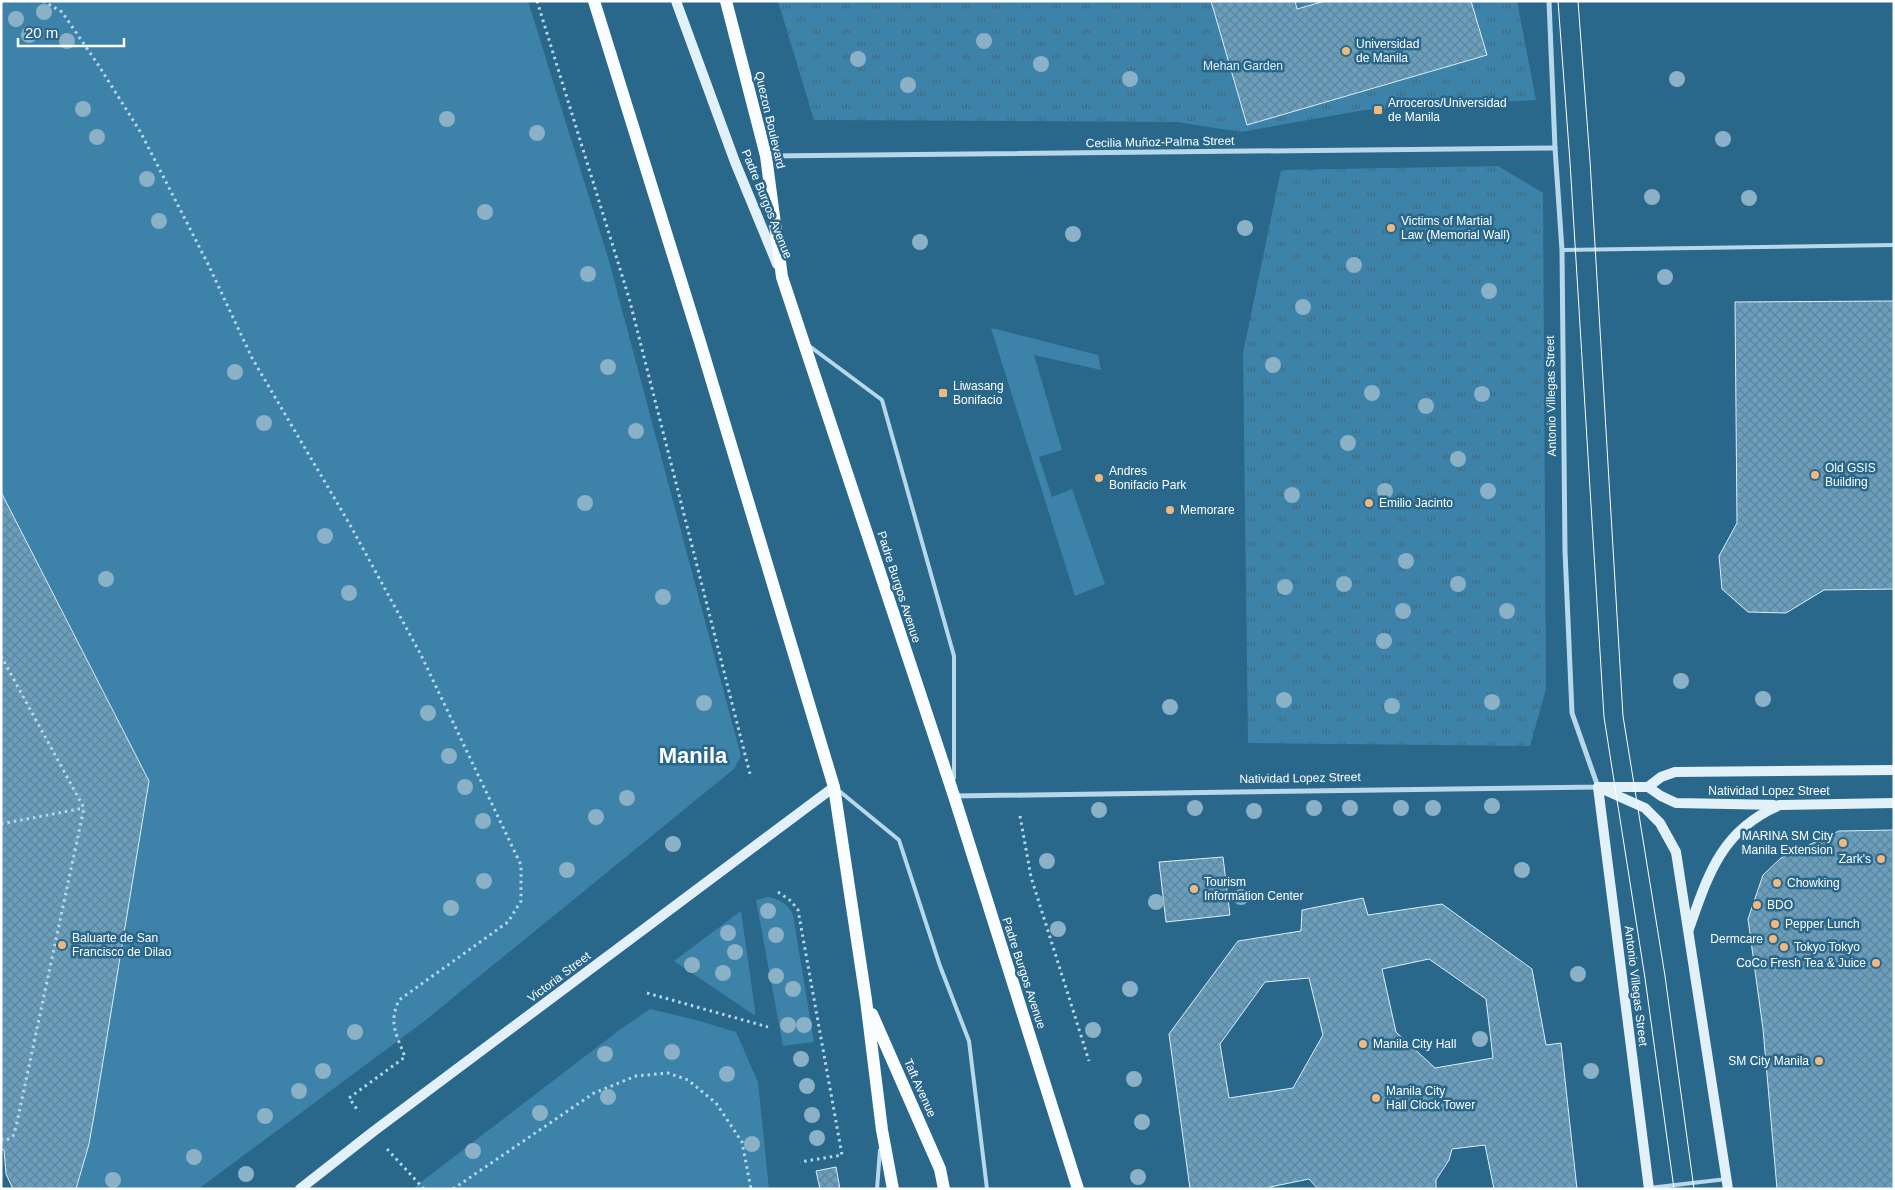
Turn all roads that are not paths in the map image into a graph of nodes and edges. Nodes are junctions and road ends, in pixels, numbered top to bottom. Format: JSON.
{"nodes":[{"id":1,"x":594,"y":1,"type":"edge"},
{"id":2,"x":676,"y":1,"type":"edge"},
{"id":3,"x":726,"y":1,"type":"edge"},
{"id":4,"x":1549,"y":1,"type":"edge"},
{"id":5,"x":1555,"y":148,"type":"junction"},
{"id":6,"x":766,"y":156,"type":"junction"},
{"id":7,"x":1894,"y":245,"type":"edge"},
{"id":8,"x":1562,"y":250,"type":"junction"},
{"id":9,"x":782,"y":277,"type":"junction"},
{"id":10,"x":804,"y":341,"type":"junction"},
{"id":11,"x":1894,"y":770,"type":"edge"},
{"id":12,"x":834,"y":787,"type":"junction"},
{"id":13,"x":1598,"y":787,"type":"junction"},
{"id":14,"x":1648,"y":787,"type":"junction"},
{"id":15,"x":954,"y":796,"type":"junction"},
{"id":16,"x":1894,"y":803,"type":"edge"},
{"id":17,"x":1781,"y":805,"type":"junction"},
{"id":18,"x":1688,"y":930,"type":"junction"},
{"id":19,"x":866,"y":1000,"type":"junction"},
{"id":20,"x":882,"y":1130,"type":"junction"},
{"id":21,"x":1728,"y":1184,"type":"edge"},
{"id":22,"x":300,"y":1189,"type":"edge"},
{"id":23,"x":877,"y":1189,"type":"edge"},
{"id":24,"x":893,"y":1189,"type":"edge"},
{"id":25,"x":944,"y":1189,"type":"edge"},
{"id":26,"x":987,"y":1189,"type":"edge"},
{"id":27,"x":1078,"y":1189,"type":"edge"},
{"id":28,"x":1649,"y":1189,"type":"edge"}],
"edges":[{"from":1,"to":12,"type":"main road"},
{"from":2,"to":9,"type":"street","name":"Padre Burgos Avenue"},
{"from":3,"to":6,"type":"main road","name":"Quezon Boulevard"},
{"from":4,"to":5,"type":"street","name":"Antonio Villegas Street"},
{"from":5,"to":6,"type":"street","name":"Cecilia Muñoz-Palma Street"},
{"from":5,"to":8,"type":"street","name":"Antonio Villegas Street"},
{"from":6,"to":9,"type":"main road","name":"Quezon Boulevard"},
{"from":7,"to":8,"type":"lane"},
{"from":8,"to":13,"type":"street","name":"Antonio Villegas Street"},
{"from":9,"to":10,"type":"main road","name":"Padre Burgos Avenue"},
{"from":10,"to":15,"type":"main road","name":"Padre Burgos Avenue"},
{"from":10,"to":15,"type":"lane"},
{"from":11,"to":14,"type":"street","name":"Natividad Lopez Street"},
{"from":12,"to":19,"type":"main road"},
{"from":12,"to":22,"type":"street","name":"Victoria Street"},
{"from":12,"to":26,"type":"lane"},
{"from":13,"to":14,"type":"street","name":"Natividad Lopez Street"},
{"from":13,"to":15,"type":"street","name":"Natividad Lopez Street"},
{"from":13,"to":18,"type":"street"},
{"from":13,"to":28,"type":"street","name":"Antonio Villegas Street"},
{"from":14,"to":17,"type":"street","name":"Natividad Lopez Street"},
{"from":15,"to":27,"type":"main road","name":"Padre Burgos Avenue"},
{"from":16,"to":17,"type":"street","name":"Natividad Lopez Street"},
{"from":17,"to":18,"type":"street"},
{"from":18,"to":21,"type":"street"},
{"from":19,"to":20,"type":"main road"},
{"from":19,"to":25,"type":"main road","name":"Taft Avenue"},
{"from":20,"to":23,"type":"lane"},
{"from":20,"to":24,"type":"main road"},
{"from":21,"to":28,"type":"lane"}]}
